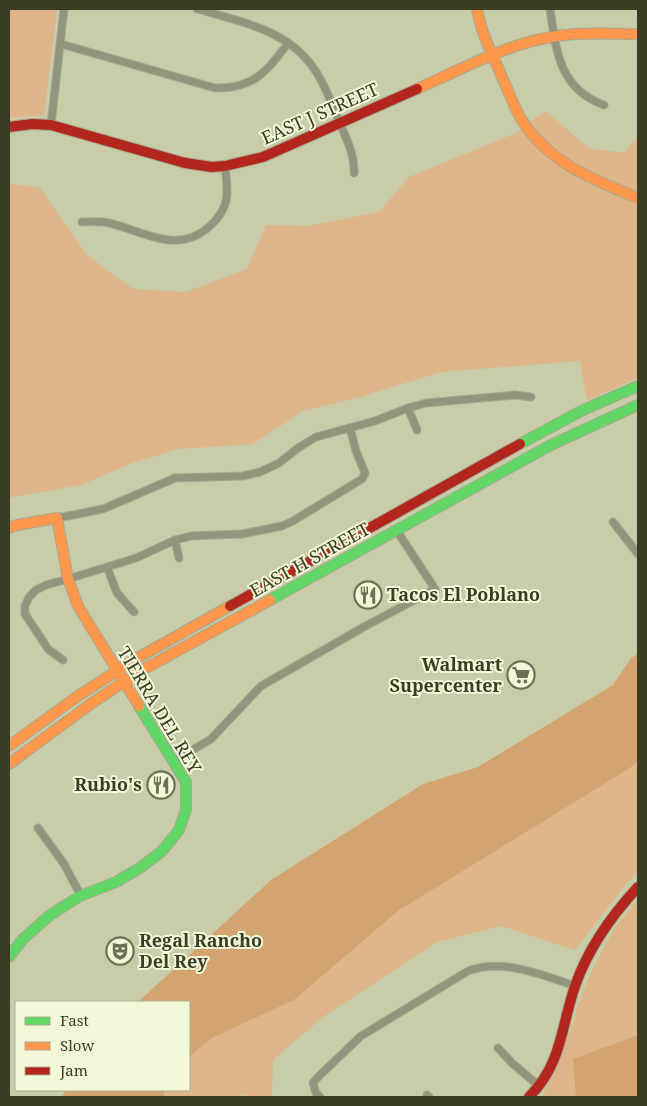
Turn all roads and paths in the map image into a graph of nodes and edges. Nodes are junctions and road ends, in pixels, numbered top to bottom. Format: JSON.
{"nodes":[{"id":1,"x":64,"y":9,"type":"edge"},
{"id":2,"x":197,"y":9,"type":"edge"},
{"id":3,"x":477,"y":9,"type":"edge"},
{"id":4,"x":550,"y":9,"type":"edge"},
{"id":5,"x":638,"y":34,"type":"edge"},
{"id":6,"x":556,"y":36,"type":"junction"},
{"id":7,"x":288,"y":43,"type":"junction"},
{"id":8,"x":61,"y":44,"type":"junction"},
{"id":9,"x":492,"y":56,"type":"junction"},
{"id":10,"x":604,"y":105,"type":"dead end"},
{"id":11,"x":340,"y":123,"type":"junction"},
{"id":12,"x":51,"y":125,"type":"junction"},
{"id":13,"x":9,"y":127,"type":"edge"},
{"id":14,"x":225,"y":166,"type":"junction"},
{"id":15,"x":354,"y":173,"type":"dead end"},
{"id":16,"x":638,"y":198,"type":"edge"},
{"id":17,"x":82,"y":222,"type":"dead end"},
{"id":18,"x":638,"y":386,"type":"edge"},
{"id":19,"x":531,"y":397,"type":"dead end"},
{"id":20,"x":638,"y":405,"type":"edge"},
{"id":21,"x":408,"y":408,"type":"junction"},
{"id":22,"x":350,"y":428,"type":"junction"},
{"id":23,"x":417,"y":430,"type":"dead end"},
{"id":24,"x":418,"y":500,"type":"junction"},
{"id":25,"x":57,"y":518,"type":"junction"},
{"id":26,"x":613,"y":522,"type":"dead end"},
{"id":27,"x":9,"y":528,"type":"edge"},
{"id":28,"x":397,"y":531,"type":"junction"},
{"id":29,"x":175,"y":540,"type":"junction"},
{"id":30,"x":638,"y":554,"type":"edge"},
{"id":31,"x":180,"y":558,"type":"dead end"},
{"id":32,"x":107,"y":567,"type":"junction"},
{"id":33,"x":68,"y":579,"type":"junction"},
{"id":34,"x":134,"y":612,"type":"dead end"},
{"id":35,"x":63,"y":660,"type":"dead end"},
{"id":36,"x":117,"y":670,"type":"junction"},
{"id":37,"x":124,"y":681,"type":"junction"},
{"id":38,"x":9,"y":746,"type":"edge"},
{"id":39,"x":174,"y":761,"type":"junction"},
{"id":40,"x":9,"y":764,"type":"edge"},
{"id":41,"x":38,"y":828,"type":"dead end"},
{"id":42,"x":638,"y":887,"type":"edge"},
{"id":43,"x":81,"y":896,"type":"junction"},
{"id":44,"x":11,"y":950,"type":"edge"},
{"id":45,"x":576,"y":986,"type":"junction"},
{"id":46,"x":498,"y":1048,"type":"dead end"},
{"id":47,"x":539,"y":1086,"type":"junction"},
{"id":48,"x":320,"y":1097,"type":"edge"},
{"id":49,"x":529,"y":1097,"type":"edge"}],
"edges":[{"from":1,"to":8,"type":"street"},
{"from":2,"to":7,"type":"street"},
{"from":3,"to":9,"type":"main road"},
{"from":4,"to":6,"type":"street"},
{"from":5,"to":6,"type":"main road","name":"EAST J STREET"},
{"from":6,"to":9,"type":"main road","name":"EAST J STREET"},
{"from":6,"to":10,"type":"street"},
{"from":7,"to":8,"type":"street"},
{"from":7,"to":11,"type":"street"},
{"from":8,"to":12,"type":"street"},
{"from":9,"to":11,"type":"main road","name":"EAST J STREET"},
{"from":9,"to":16,"type":"main road"},
{"from":11,"to":14,"type":"main road","name":"EAST J STREET"},
{"from":11,"to":15,"type":"street"},
{"from":12,"to":13,"type":"main road","name":"EAST J STREET"},
{"from":12,"to":14,"type":"main road","name":"EAST J STREET"},
{"from":14,"to":17,"type":"street"},
{"from":18,"to":24,"type":"main road","name":"EAST H STREET"},
{"from":19,"to":21,"type":"street"},
{"from":20,"to":28,"type":"main road","name":"EAST H STREET"},
{"from":21,"to":22,"type":"street"},
{"from":21,"to":23,"type":"street"},
{"from":22,"to":25,"type":"street"},
{"from":22,"to":29,"type":"street"},
{"from":24,"to":28,"type":"main road"},
{"from":24,"to":36,"type":"main road","name":"EAST H STREET"},
{"from":25,"to":27,"type":"main road"},
{"from":25,"to":33,"type":"main road","name":"TIERRA DEL REY"},
{"from":26,"to":30,"type":"street"},
{"from":28,"to":37,"type":"main road","name":"EAST H STREET"},
{"from":28,"to":39,"type":"street"},
{"from":29,"to":31,"type":"street"},
{"from":29,"to":32,"type":"street"},
{"from":32,"to":33,"type":"street"},
{"from":32,"to":34,"type":"street"},
{"from":33,"to":35,"type":"street"},
{"from":33,"to":36,"type":"main road","name":"TIERRA DEL REY"},
{"from":36,"to":37,"type":"main road","name":"TIERRA DEL REY"},
{"from":36,"to":38,"type":"main road","name":"EAST H STREET"},
{"from":37,"to":39,"type":"main road","name":"TIERRA DEL REY"},
{"from":37,"to":40,"type":"main road","name":"EAST H STREET"},
{"from":39,"to":43,"type":"main road","name":"TIERRA DEL REY"},
{"from":41,"to":43,"type":"street"},
{"from":42,"to":45,"type":"main road"},
{"from":43,"to":44,"type":"main road","name":"TIERRA DEL REY"},
{"from":45,"to":47,"type":"main road"},
{"from":45,"to":48,"type":"street"},
{"from":46,"to":47,"type":"street"},
{"from":47,"to":49,"type":"main road"}]}
